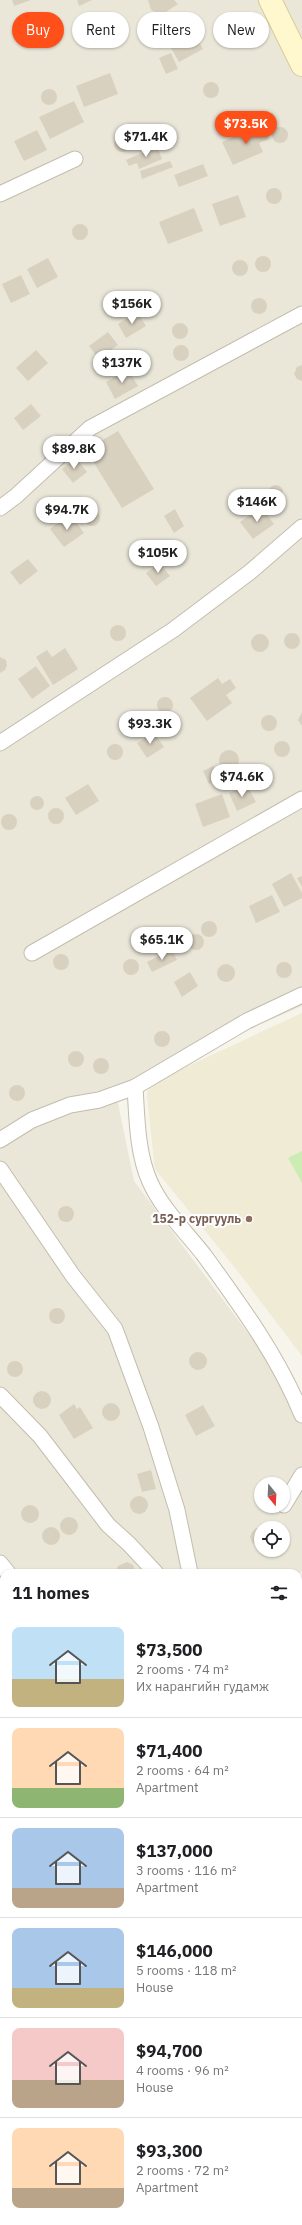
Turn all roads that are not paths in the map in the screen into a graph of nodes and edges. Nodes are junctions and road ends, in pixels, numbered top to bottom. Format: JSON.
{"nodes":[{"id":1,"x":270,"y":0,"type":"edge"},
{"id":2,"x":302,"y":65,"type":"edge"},
{"id":3,"x":74,"y":160,"type":"dead end"},
{"id":4,"x":0,"y":194,"type":"edge"},
{"id":5,"x":302,"y":314,"type":"edge"},
{"id":6,"x":0,"y":508,"type":"edge"},
{"id":7,"x":302,"y":527,"type":"edge"},
{"id":8,"x":0,"y":743,"type":"edge"},
{"id":9,"x":302,"y":799,"type":"edge"},
{"id":10,"x":32,"y":953,"type":"dead end"},
{"id":11,"x":302,"y":995,"type":"edge"},
{"id":12,"x":135,"y":1087,"type":"junction"},
{"id":13,"x":0,"y":1140,"type":"edge"},
{"id":14,"x":0,"y":1169,"type":"edge"},
{"id":15,"x":0,"y":1395,"type":"edge"},
{"id":16,"x":302,"y":1414,"type":"edge"},
{"id":17,"x":302,"y":1475,"type":"edge"},
{"id":18,"x":290,"y":1495,"type":"edge"},
{"id":19,"x":152,"y":1569,"type":"edge"},
{"id":20,"x":189,"y":1569,"type":"edge"}],
"edges":[{"from":1,"to":2,"type":"main road"},
{"from":3,"to":4,"type":"street"},
{"from":5,"to":6,"type":"street"},
{"from":7,"to":8,"type":"street"},
{"from":9,"to":10,"type":"street"},
{"from":11,"to":12,"type":"street"},
{"from":12,"to":13,"type":"street"},
{"from":12,"to":16,"type":"street"},
{"from":14,"to":20,"type":"street"},
{"from":15,"to":19,"type":"street"},
{"from":17,"to":18,"type":"street"}]}
